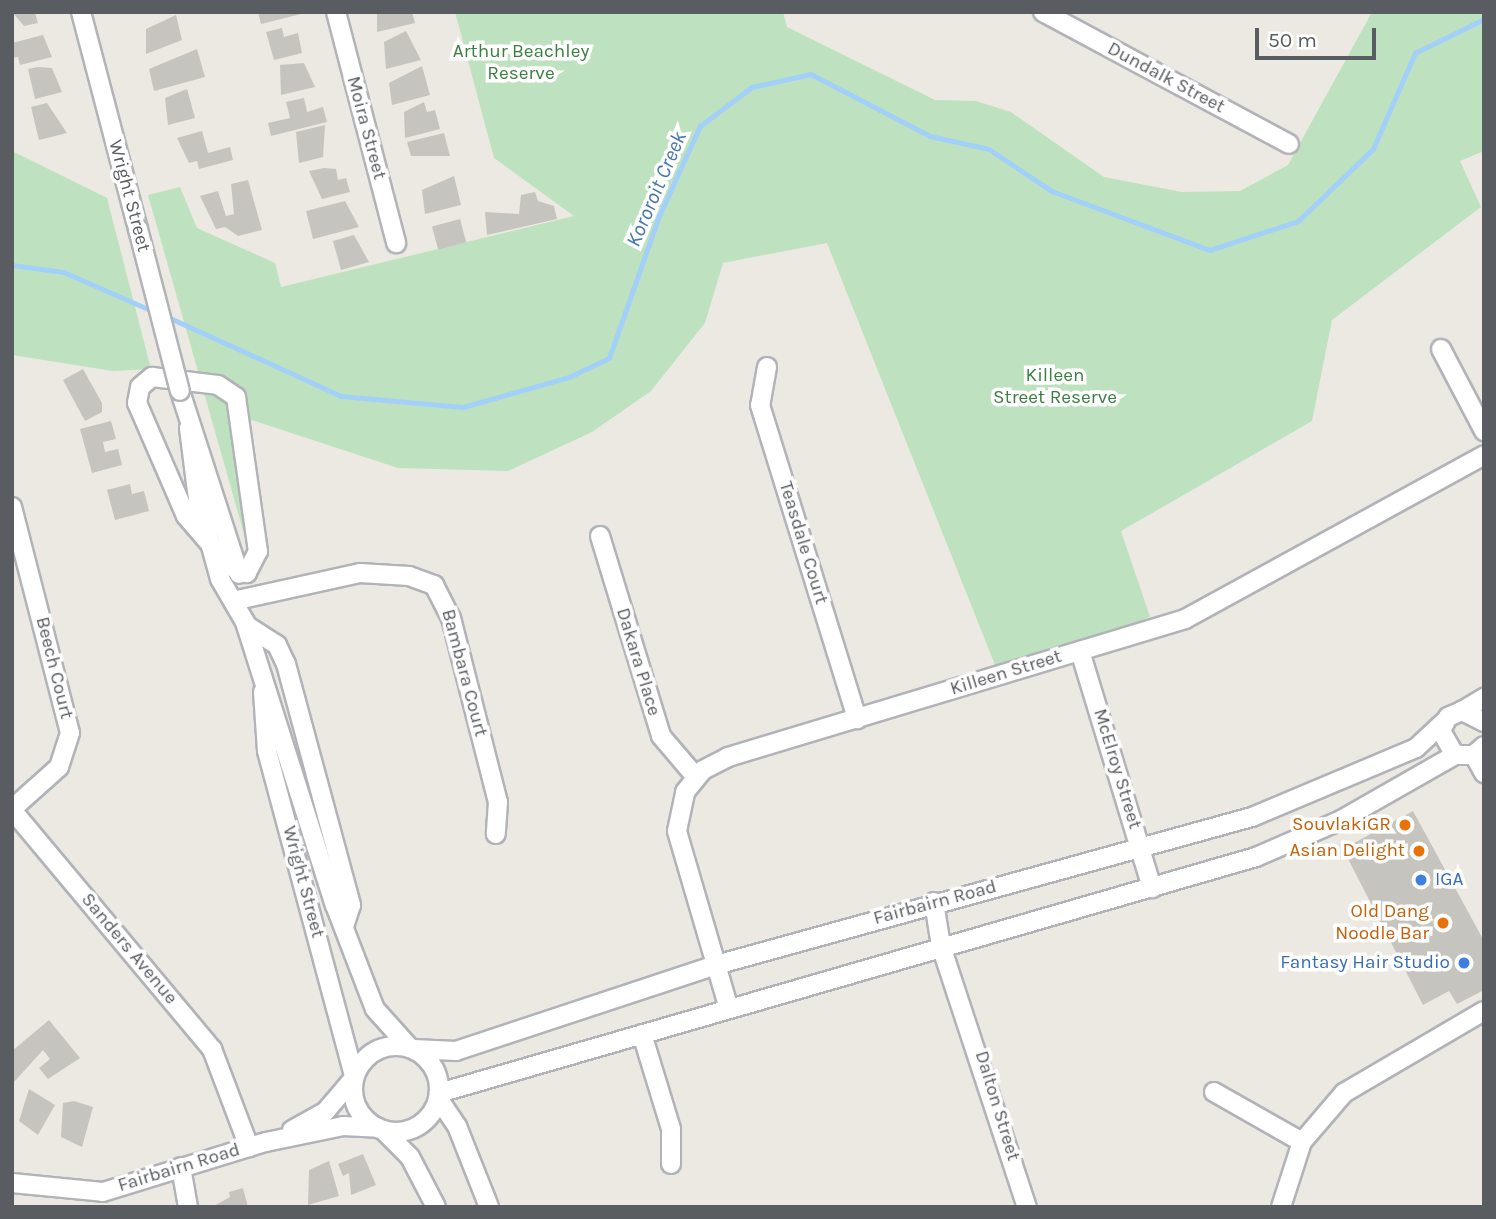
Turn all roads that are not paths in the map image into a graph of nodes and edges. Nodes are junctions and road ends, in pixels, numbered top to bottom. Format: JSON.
{"nodes":[{"id":1,"x":81,"y":12,"type":"edge"},
{"id":2,"x":336,"y":12,"type":"edge"},
{"id":3,"x":1043,"y":12,"type":"edge"},
{"id":4,"x":1289,"y":144,"type":"dead end"},
{"id":5,"x":396,"y":243,"type":"dead end"},
{"id":6,"x":1441,"y":349,"type":"dead end"},
{"id":7,"x":767,"y":367,"type":"dead end"},
{"id":8,"x":189,"y":428,"type":"junction"},
{"id":9,"x":1484,"y":431,"type":"edge"},
{"id":10,"x":1484,"y":455,"type":"edge"},
{"id":11,"x":12,"y":507,"type":"edge"},
{"id":12,"x":600,"y":536,"type":"dead end"},
{"id":13,"x":211,"y":547,"type":"junction"},
{"id":14,"x":239,"y":573,"type":"junction"},
{"id":15,"x":283,"y":593,"type":"junction"},
{"id":16,"x":239,"y":599,"type":"junction"},
{"id":17,"x":245,"y":623,"type":"junction"},
{"id":18,"x":1080,"y":651,"type":"junction"},
{"id":19,"x":263,"y":688,"type":"junction"},
{"id":20,"x":1484,"y":698,"type":"edge"},
{"id":21,"x":1462,"y":711,"type":"junction"},
{"id":22,"x":857,"y":719,"type":"junction"},
{"id":23,"x":1484,"y":722,"type":"edge"},
{"id":24,"x":1443,"y":723,"type":"junction"},
{"id":25,"x":1479,"y":750,"type":"edge"},
{"id":26,"x":1455,"y":755,"type":"junction"},
{"id":27,"x":1484,"y":773,"type":"edge"},
{"id":28,"x":696,"y":777,"type":"junction"},
{"id":29,"x":12,"y":809,"type":"edge"},
{"id":30,"x":496,"y":834,"type":"dead end"},
{"id":31,"x":1141,"y":848,"type":"junction"},
{"id":32,"x":1152,"y":888,"type":"junction"},
{"id":33,"x":934,"y":902,"type":"junction"},
{"id":34,"x":344,"y":926,"type":"junction"},
{"id":35,"x":948,"y":944,"type":"junction"},
{"id":36,"x":716,"y":965,"type":"junction"},
{"id":37,"x":729,"y":1009,"type":"junction"},
{"id":38,"x":1484,"y":1011,"type":"edge"},
{"id":39,"x":642,"y":1034,"type":"junction"},
{"id":40,"x":412,"y":1049,"type":"junction"},
{"id":41,"x":354,"y":1077,"type":"junction"},
{"id":42,"x":1214,"y":1092,"type":"dead end"},
{"id":43,"x":438,"y":1096,"type":"junction"},
{"id":44,"x":380,"y":1129,"type":"junction"},
{"id":45,"x":266,"y":1142,"type":"junction"},
{"id":46,"x":1303,"y":1142,"type":"junction"},
{"id":47,"x":244,"y":1148,"type":"junction"},
{"id":48,"x":671,"y":1164,"type":"dead end"},
{"id":49,"x":175,"y":1169,"type":"junction"},
{"id":50,"x":12,"y":1172,"type":"edge"},
{"id":51,"x":12,"y":1183,"type":"edge"},
{"id":52,"x":50,"y":1189,"type":"junction"},
{"id":53,"x":12,"y":1194,"type":"edge"},
{"id":54,"x":186,"y":1207,"type":"edge"},
{"id":55,"x":436,"y":1207,"type":"edge"},
{"id":56,"x":489,"y":1207,"type":"edge"},
{"id":57,"x":1027,"y":1207,"type":"edge"},
{"id":58,"x":1281,"y":1207,"type":"edge"}],
"edges":[{"from":1,"to":8,"type":"street","name":"Wright Street","bridge":true},
{"from":2,"to":5,"type":"street","name":"Moira Street"},
{"from":3,"to":4,"type":"street","name":"Dundalk Street"},
{"from":6,"to":9,"type":"street"},
{"from":7,"to":22,"type":"street","name":"Teasdale Court"},
{"from":8,"to":13,"type":"street","name":"Wright Street"},
{"from":8,"to":14,"type":"street","name":"Wright Street"},
{"from":10,"to":18,"type":"street","name":"Killeen Street"},
{"from":11,"to":29,"type":"street","name":"Beech Court"},
{"from":12,"to":28,"type":"street","name":"Dakara Place"},
{"from":13,"to":14,"type":"street"},
{"from":13,"to":14,"type":"street","name":"Wright Street"},
{"from":13,"to":16,"type":"street","name":"Wright Street"},
{"from":14,"to":16,"type":"street","name":"Wright Street"},
{"from":15,"to":16,"type":"street","name":"Bambara Court"},
{"from":15,"to":17,"type":"street","name":"Bambara Court"},
{"from":15,"to":30,"type":"street","name":"Bambara Court"},
{"from":16,"to":17,"type":"street","name":"Wright Street"},
{"from":17,"to":19,"type":"street","name":"Wright Street"},
{"from":17,"to":34,"type":"street","name":"Wright Street"},
{"from":18,"to":22,"type":"street","name":"Killeen Street"},
{"from":18,"to":31,"type":"street","name":"McElroy Street"},
{"from":19,"to":34,"type":"street","name":"Wright Street"},
{"from":19,"to":41,"type":"street","name":"Wright Street"},
{"from":20,"to":21,"type":"street"},
{"from":21,"to":23,"type":"street"},
{"from":21,"to":24,"type":"street","name":"Fairbairn Road"},
{"from":22,"to":28,"type":"street","name":"Killeen Street"},
{"from":24,"to":26,"type":"street"},
{"from":24,"to":31,"type":"street","name":"Fairbairn Road"},
{"from":25,"to":26,"type":"street"},
{"from":25,"to":27,"type":"street"},
{"from":26,"to":32,"type":"street"},
{"from":28,"to":36,"type":"street"},
{"from":29,"to":47,"type":"street","name":"Sanders Avenue"},
{"from":31,"to":32,"type":"street","name":"McElroy Street"},
{"from":31,"to":33,"type":"street","name":"Fairbairn Road"},
{"from":32,"to":35,"type":"street"},
{"from":33,"to":35,"type":"street","name":"Dalton Street"},
{"from":33,"to":36,"type":"street","name":"Fairbairn Road"},
{"from":34,"to":40,"type":"street","name":"Wright Street"},
{"from":35,"to":37,"type":"street"},
{"from":35,"to":57,"type":"street","name":"Dalton Street"},
{"from":36,"to":37,"type":"street"},
{"from":36,"to":40,"type":"street","name":"Fairbairn Road"},
{"from":37,"to":39,"type":"street"},
{"from":38,"to":46,"type":"street"},
{"from":39,"to":43,"type":"street"},
{"from":39,"to":48,"type":"street"},
{"from":40,"to":41,"type":"street"},
{"from":40,"to":43,"type":"street"},
{"from":41,"to":44,"type":"street"},
{"from":41,"to":45,"type":"street","name":"Fairbairn Road"},
{"from":42,"to":46,"type":"street"},
{"from":43,"to":44,"type":"street"},
{"from":43,"to":56,"type":"street"},
{"from":44,"to":45,"type":"street","name":"Fairbairn Road"},
{"from":44,"to":55,"type":"street"},
{"from":45,"to":47,"type":"street","name":"Fairbairn Road"},
{"from":46,"to":58,"type":"street"},
{"from":47,"to":49,"type":"street","name":"Fairbairn Road"},
{"from":49,"to":52,"type":"street","name":"Fairbairn Road"},
{"from":49,"to":54,"type":"street"},
{"from":50,"to":52,"type":"street","name":"Fairbairn Road"},
{"from":51,"to":52,"type":"street","name":"Fairbairn Road"},
{"from":52,"to":53,"type":"street","name":"Fairbairn Road"}]}
